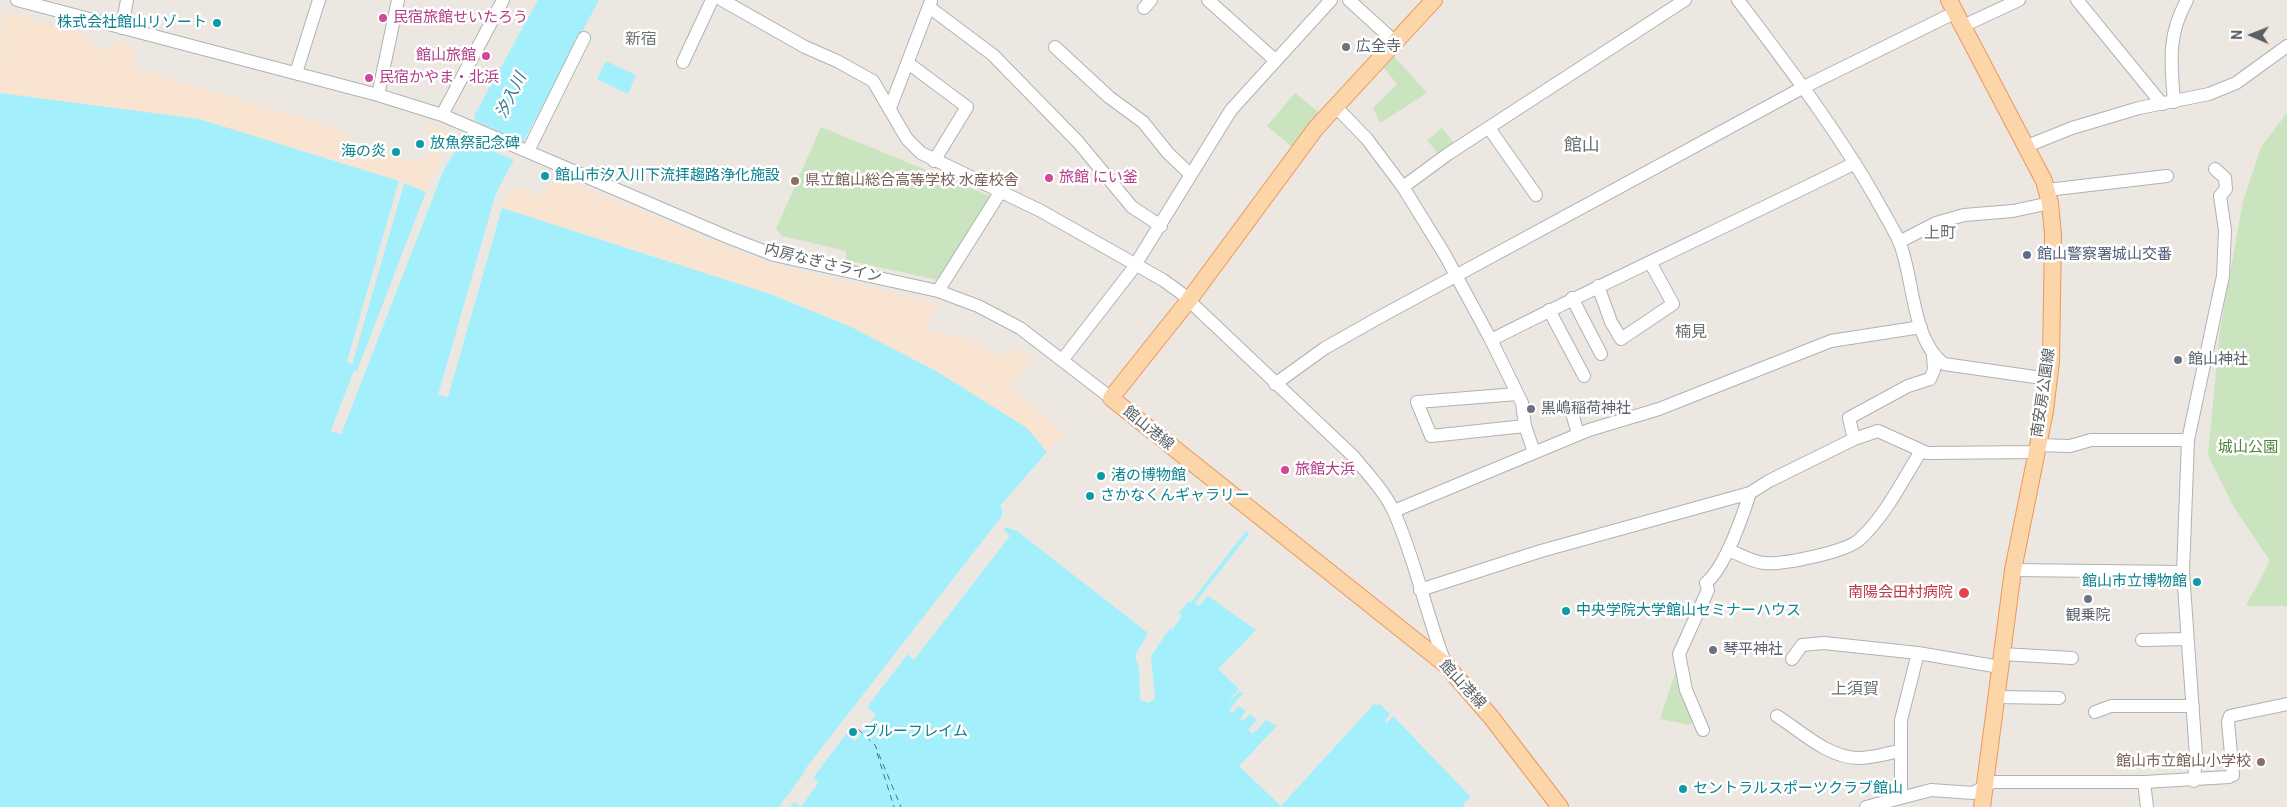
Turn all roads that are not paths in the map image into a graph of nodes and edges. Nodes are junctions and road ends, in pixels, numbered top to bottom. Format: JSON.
{"nodes":[{"id":1,"x":17,"y":0,"type":"edge"},
{"id":2,"x":127,"y":0,"type":"edge"},
{"id":3,"x":319,"y":0,"type":"edge"},
{"id":4,"x":398,"y":0,"type":"edge"},
{"id":5,"x":502,"y":0,"type":"edge"},
{"id":6,"x":712,"y":0,"type":"edge"},
{"id":7,"x":722,"y":0,"type":"edge"},
{"id":8,"x":1208,"y":0,"type":"edge"},
{"id":9,"x":1331,"y":0,"type":"edge"},
{"id":10,"x":1349,"y":0,"type":"edge"},
{"id":11,"x":1434,"y":0,"type":"edge"},
{"id":12,"x":1686,"y":0,"type":"edge"},
{"id":13,"x":1738,"y":0,"type":"edge"},
{"id":14,"x":2019,"y":0,"type":"edge"},
{"id":15,"x":2077,"y":0,"type":"edge"},
{"id":16,"x":2187,"y":0,"type":"edge"},
{"id":17,"x":736,"y":3,"type":"edge"},
{"id":18,"x":930,"y":3,"type":"edge"},
{"id":19,"x":1956,"y":13,"type":"edge"},
{"id":20,"x":122,"y":28,"type":"junction"},
{"id":21,"x":584,"y":38,"type":"dead end"},
{"id":22,"x":1394,"y":42,"type":"junction"},
{"id":23,"x":2287,"y":46,"type":"edge"},
{"id":24,"x":1055,"y":47,"type":"dead end"},
{"id":25,"x":1275,"y":60,"type":"junction"},
{"id":26,"x":683,"y":62,"type":"dead end"},
{"id":27,"x":908,"y":63,"type":"junction"},
{"id":28,"x":296,"y":73,"type":"junction"},
{"id":29,"x":1804,"y":87,"type":"junction"},
{"id":30,"x":378,"y":95,"type":"junction"},
{"id":31,"x":2168,"y":103,"type":"junction"},
{"id":32,"x":1335,"y":106,"type":"junction"},
{"id":33,"x":890,"y":108,"type":"junction"},
{"id":34,"x":442,"y":115,"type":"junction"},
{"id":35,"x":1488,"y":128,"type":"junction"},
{"id":36,"x":2027,"y":146,"type":"junction"},
{"id":37,"x":525,"y":149,"type":"junction"},
{"id":38,"x":934,"y":161,"type":"junction"},
{"id":39,"x":1855,"y":163,"type":"junction"},
{"id":40,"x":2215,"y":169,"type":"dead end"},
{"id":41,"x":1190,"y":174,"type":"junction"},
{"id":42,"x":2167,"y":176,"type":"dead end"},
{"id":43,"x":1403,"y":187,"type":"junction"},
{"id":44,"x":1001,"y":191,"type":"junction"},
{"id":45,"x":1536,"y":195,"type":"dead end"},
{"id":46,"x":2048,"y":197,"type":"junction"},
{"id":47,"x":1160,"y":226,"type":"junction"},
{"id":48,"x":1899,"y":242,"type":"junction"},
{"id":49,"x":1650,"y":262,"type":"junction"},
{"id":50,"x":1135,"y":263,"type":"junction"},
{"id":51,"x":1456,"y":277,"type":"junction"},
{"id":52,"x":1598,"y":286,"type":"junction"},
{"id":53,"x":938,"y":291,"type":"junction"},
{"id":54,"x":1572,"y":298,"type":"junction"},
{"id":55,"x":1189,"y":300,"type":"junction"},
{"id":56,"x":1549,"y":310,"type":"junction"},
{"id":57,"x":1921,"y":327,"type":"junction"},
{"id":58,"x":1491,"y":340,"type":"junction"},
{"id":59,"x":1601,"y":354,"type":"dead end"},
{"id":60,"x":1933,"y":356,"type":"junction"},
{"id":61,"x":1063,"y":359,"type":"junction"},
{"id":62,"x":1584,"y":376,"type":"dead end"},
{"id":63,"x":2049,"y":379,"type":"junction"},
{"id":64,"x":1275,"y":384,"type":"junction"},
{"id":65,"x":1517,"y":394,"type":"junction"},
{"id":66,"x":1110,"y":398,"type":"junction"},
{"id":67,"x":1570,"y":406,"type":"dead end"},
{"id":68,"x":1525,"y":426,"type":"junction"},
{"id":69,"x":1578,"y":434,"type":"junction"},
{"id":70,"x":1854,"y":439,"type":"junction"},
{"id":71,"x":2188,"y":440,"type":"junction"},
{"id":72,"x":2036,"y":448,"type":"junction"},
{"id":73,"x":1921,"y":451,"type":"junction"},
{"id":74,"x":1534,"y":452,"type":"junction"},
{"id":75,"x":1750,"y":493,"type":"junction"},
{"id":76,"x":1394,"y":511,"type":"junction"},
{"id":77,"x":1728,"y":550,"type":"junction"},
{"id":78,"x":2013,"y":570,"type":"junction"},
{"id":79,"x":2184,"y":572,"type":"junction"},
{"id":80,"x":1420,"y":590,"type":"junction"},
{"id":81,"x":2186,"y":639,"type":"junction"},
{"id":82,"x":2142,"y":640,"type":"dead end"},
{"id":83,"x":1918,"y":653,"type":"junction"},
{"id":84,"x":2072,"y":658,"type":"dead end"},
{"id":85,"x":1792,"y":659,"type":"dead end"},
{"id":86,"x":2001,"y":660,"type":"junction"},
{"id":87,"x":1446,"y":665,"type":"junction"},
{"id":88,"x":1996,"y":697,"type":"junction"},
{"id":89,"x":2059,"y":698,"type":"dead end"},
{"id":90,"x":2287,"y":704,"type":"edge"},
{"id":91,"x":2194,"y":706,"type":"junction"},
{"id":92,"x":2094,"y":712,"type":"dead end"},
{"id":93,"x":1777,"y":716,"type":"dead end"},
{"id":94,"x":1703,"y":730,"type":"dead end"},
{"id":95,"x":1901,"y":750,"type":"junction"},
{"id":96,"x":2194,"y":781,"type":"junction"},
{"id":97,"x":2144,"y":782,"type":"junction"},
{"id":98,"x":1985,"y":785,"type":"junction"},
{"id":99,"x":1901,"y":797,"type":"junction"},
{"id":100,"x":1560,"y":807,"type":"edge"},
{"id":101,"x":1866,"y":807,"type":"edge"},
{"id":102,"x":1982,"y":807,"type":"edge"},
{"id":103,"x":2147,"y":807,"type":"edge"}],
"edges":[{"from":1,"to":20,"type":"street","name":"内房なぎさライン"},
{"from":2,"to":20,"type":"street"},
{"from":3,"to":28,"type":"street"},
{"from":4,"to":30,"type":"street"},
{"from":5,"to":34,"type":"street"},
{"from":6,"to":26,"type":"street"},
{"from":7,"to":17,"type":"street"},
{"from":8,"to":25,"type":"street"},
{"from":9,"to":25,"type":"street"},
{"from":10,"to":22,"type":"street"},
{"from":11,"to":22,"type":"main road","name":"館山港線"},
{"from":12,"to":35,"type":"street"},
{"from":13,"to":29,"type":"street"},
{"from":14,"to":19,"type":"street"},
{"from":15,"to":31,"type":"street"},
{"from":16,"to":31,"type":"street"},
{"from":17,"to":33,"type":"street"},
{"from":18,"to":27,"type":"street"},
{"from":18,"to":47,"type":"street"},
{"from":19,"to":29,"type":"street"},
{"from":19,"to":36,"type":"main road","name":"南安房公園線"},
{"from":20,"to":28,"type":"street","name":"内房なぎさライン"},
{"from":21,"to":37,"type":"street"},
{"from":22,"to":32,"type":"main road","name":"館山港線"},
{"from":23,"to":31,"type":"street"},
{"from":24,"to":41,"type":"street"},
{"from":25,"to":41,"type":"street"},
{"from":27,"to":33,"type":"street"},
{"from":27,"to":38,"type":"street"},
{"from":28,"to":30,"type":"street","name":"内房なぎさライン"},
{"from":29,"to":39,"type":"street"},
{"from":29,"to":51,"type":"street"},
{"from":30,"to":34,"type":"street","name":"内房なぎさライン"},
{"from":31,"to":36,"type":"street"},
{"from":32,"to":43,"type":"street"},
{"from":32,"to":55,"type":"main road","name":"館山港線"},
{"from":33,"to":38,"type":"street"},
{"from":34,"to":37,"type":"street","name":"内房なぎさライン"},
{"from":35,"to":43,"type":"street"},
{"from":35,"to":45,"type":"street"},
{"from":36,"to":46,"type":"main road","name":"南安房公園線"},
{"from":37,"to":53,"type":"street","name":"内房なぎさライン"},
{"from":38,"to":44,"type":"street"},
{"from":39,"to":48,"type":"street"},
{"from":39,"to":49,"type":"street"},
{"from":40,"to":71,"type":"street"},
{"from":41,"to":47,"type":"street"},
{"from":42,"to":46,"type":"street"},
{"from":43,"to":51,"type":"street"},
{"from":44,"to":50,"type":"street"},
{"from":44,"to":53,"type":"street"},
{"from":46,"to":48,"type":"street"},
{"from":46,"to":63,"type":"main road","name":"南安房公園線"},
{"from":47,"to":50,"type":"street"},
{"from":48,"to":57,"type":"street"},
{"from":49,"to":52,"type":"street"},
{"from":49,"to":52,"type":"street"},
{"from":50,"to":55,"type":"street"},
{"from":50,"to":61,"type":"street"},
{"from":51,"to":58,"type":"street"},
{"from":51,"to":64,"type":"street"},
{"from":52,"to":54,"type":"street"},
{"from":53,"to":61,"type":"street","name":"内房なぎさライン"},
{"from":54,"to":56,"type":"street"},
{"from":54,"to":59,"type":"street"},
{"from":55,"to":64,"type":"street"},
{"from":55,"to":66,"type":"main road","name":"館山港線"},
{"from":56,"to":58,"type":"street"},
{"from":56,"to":62,"type":"street"},
{"from":57,"to":60,"type":"street"},
{"from":57,"to":69,"type":"street"},
{"from":58,"to":65,"type":"street"},
{"from":60,"to":63,"type":"street"},
{"from":60,"to":70,"type":"street"},
{"from":61,"to":66,"type":"street","name":"内房なぎさライン"},
{"from":63,"to":72,"type":"main road","name":"南安房公園線"},
{"from":64,"to":76,"type":"street"},
{"from":65,"to":68,"type":"street"},
{"from":65,"to":68,"type":"street"},
{"from":66,"to":87,"type":"main road","name":"館山港線"},
{"from":67,"to":69,"type":"street"},
{"from":68,"to":74,"type":"street"},
{"from":69,"to":74,"type":"street"},
{"from":70,"to":73,"type":"street"},
{"from":70,"to":75,"type":"street"},
{"from":71,"to":72,"type":"street"},
{"from":71,"to":79,"type":"street"},
{"from":72,"to":73,"type":"street"},
{"from":72,"to":78,"type":"main road","name":"南安房公園線"},
{"from":73,"to":77,"type":"street"},
{"from":74,"to":76,"type":"street"},
{"from":75,"to":77,"type":"street"},
{"from":75,"to":80,"type":"street"},
{"from":76,"to":80,"type":"street"},
{"from":77,"to":94,"type":"street"},
{"from":78,"to":79,"type":"street"},
{"from":78,"to":86,"type":"main road","name":"南安房公園線"},
{"from":79,"to":81,"type":"street"},
{"from":80,"to":87,"type":"street"},
{"from":81,"to":82,"type":"street"},
{"from":81,"to":91,"type":"street"},
{"from":83,"to":85,"type":"street"},
{"from":83,"to":86,"type":"street"},
{"from":83,"to":95,"type":"street"},
{"from":84,"to":86,"type":"street"},
{"from":86,"to":88,"type":"main road","name":"南安房公園線"},
{"from":87,"to":100,"type":"main road","name":"館山港線"},
{"from":88,"to":89,"type":"street"},
{"from":88,"to":98,"type":"main road","name":"南安房公園線"},
{"from":90,"to":96,"type":"street"},
{"from":91,"to":92,"type":"street"},
{"from":91,"to":96,"type":"street"},
{"from":93,"to":95,"type":"street"},
{"from":95,"to":99,"type":"street"},
{"from":96,"to":97,"type":"street"},
{"from":97,"to":98,"type":"street"},
{"from":97,"to":103,"type":"street"},
{"from":98,"to":99,"type":"street"},
{"from":98,"to":102,"type":"main road","name":"南安房公園線"},
{"from":99,"to":101,"type":"street"}]}
